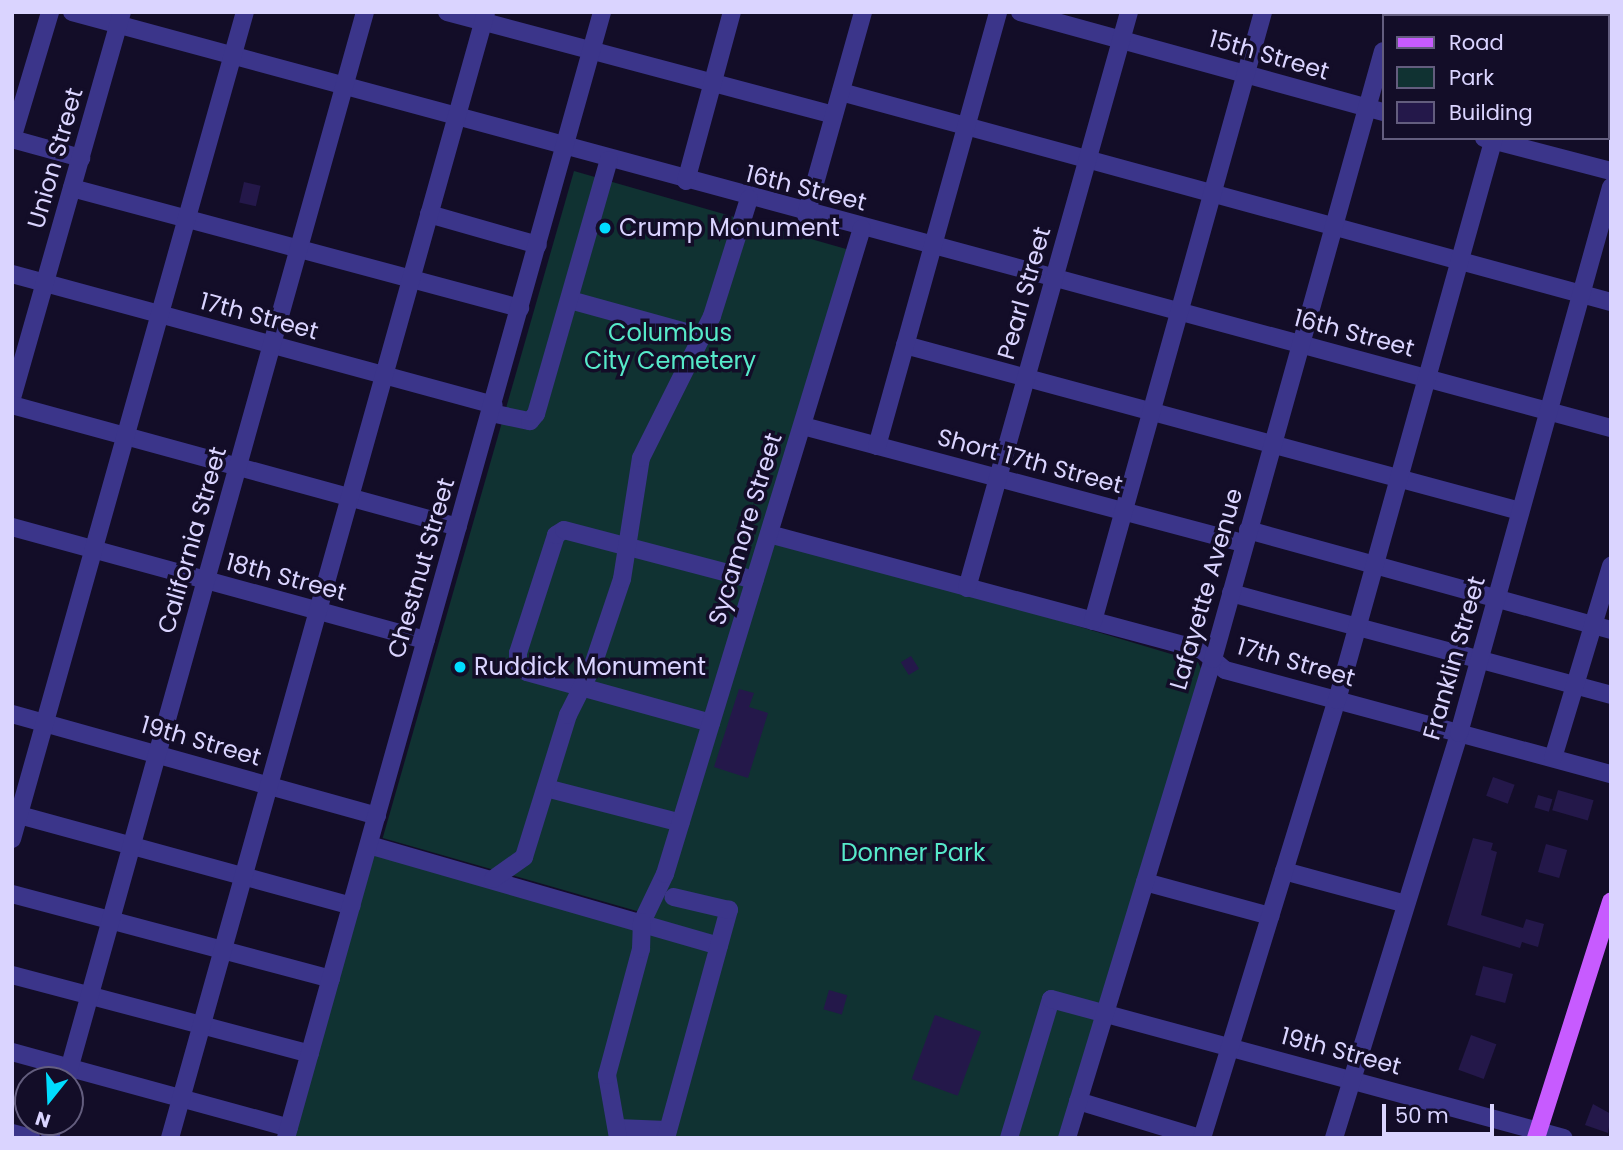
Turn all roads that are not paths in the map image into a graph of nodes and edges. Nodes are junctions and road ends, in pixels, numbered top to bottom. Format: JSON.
{"nodes":[{"id":1,"x":50,"y":12,"type":"edge"},
{"id":2,"x":72,"y":12,"type":"edge"},
{"id":3,"x":245,"y":12,"type":"edge"},
{"id":4,"x":365,"y":12,"type":"edge"},
{"id":5,"x":447,"y":12,"type":"edge"},
{"id":6,"x":602,"y":12,"type":"edge"},
{"id":7,"x":732,"y":12,"type":"edge"},
{"id":8,"x":863,"y":12,"type":"edge"},
{"id":9,"x":998,"y":12,"type":"edge"},
{"id":10,"x":1020,"y":12,"type":"edge"},
{"id":11,"x":1129,"y":12,"type":"edge"},
{"id":12,"x":1263,"y":12,"type":"edge"},
{"id":13,"x":484,"y":17,"type":"edge"},
{"id":14,"x":120,"y":19,"type":"edge"},
{"id":15,"x":1121,"y":39,"type":"junction"},
{"id":16,"x":592,"y":50,"type":"junction"},
{"id":17,"x":232,"y":56,"type":"junction"},
{"id":18,"x":1382,"y":58,"type":"edge"},
{"id":19,"x":1246,"y":74,"type":"junction"},
{"id":20,"x":712,"y":83,"type":"junction"},
{"id":21,"x":344,"y":86,"type":"junction"},
{"id":22,"x":841,"y":92,"type":"junction"},
{"id":23,"x":1375,"y":110,"type":"edge"},
{"id":24,"x":834,"y":115,"type":"junction"},
{"id":25,"x":456,"y":117,"type":"junction"},
{"id":26,"x":967,"y":128,"type":"junction"},
{"id":27,"x":12,"y":139,"type":"edge"},
{"id":28,"x":1491,"y":140,"type":"edge"},
{"id":29,"x":1495,"y":140,"type":"edge"},
{"id":30,"x":564,"y":147,"type":"junction"},
{"id":31,"x":80,"y":158,"type":"junction"},
{"id":32,"x":609,"y":160,"type":"junction"},
{"id":33,"x":1088,"y":160,"type":"junction"},
{"id":34,"x":1611,"y":171,"type":"edge"},
{"id":35,"x":685,"y":181,"type":"junction"},
{"id":36,"x":1611,"y":187,"type":"edge"},
{"id":37,"x":72,"y":188,"type":"junction"},
{"id":38,"x":1213,"y":194,"type":"junction"},
{"id":39,"x":749,"y":199,"type":"junction"},
{"id":40,"x":429,"y":214,"type":"junction"},
{"id":41,"x":806,"y":215,"type":"junction"},
{"id":42,"x":188,"y":216,"type":"junction"},
{"id":43,"x":862,"y":228,"type":"junction"},
{"id":44,"x":1333,"y":229,"type":"junction"},
{"id":45,"x":538,"y":245,"type":"junction"},
{"id":46,"x":931,"y":246,"type":"junction"},
{"id":47,"x":299,"y":247,"type":"junction"},
{"id":48,"x":1460,"y":262,"type":"junction"},
{"id":49,"x":12,"y":274,"type":"edge"},
{"id":50,"x":1054,"y":277,"type":"junction"},
{"id":51,"x":410,"y":279,"type":"junction"},
{"id":52,"x":45,"y":283,"type":"junction"},
{"id":53,"x":1581,"y":293,"type":"junction"},
{"id":54,"x":570,"y":300,"type":"junction"},
{"id":55,"x":1611,"y":302,"type":"edge"},
{"id":56,"x":520,"y":308,"type":"junction"},
{"id":57,"x":1181,"y":311,"type":"junction"},
{"id":58,"x":158,"y":314,"type":"junction"},
{"id":59,"x":701,"y":335,"type":"junction"},
{"id":60,"x":1301,"y":344,"type":"junction"},
{"id":61,"x":271,"y":345,"type":"junction"},
{"id":62,"x":905,"y":345,"type":"junction"},
{"id":63,"x":383,"y":375,"type":"junction"},
{"id":64,"x":1026,"y":376,"type":"junction"},
{"id":65,"x":1427,"y":378,"type":"junction"},
{"id":66,"x":12,"y":398,"type":"edge"},
{"id":67,"x":12,"y":405,"type":"edge"},
{"id":68,"x":493,"y":409,"type":"junction"},
{"id":69,"x":1548,"y":411,"type":"junction"},
{"id":70,"x":1154,"y":413,"type":"junction"},
{"id":71,"x":803,"y":426,"type":"junction"},
{"id":72,"x":1611,"y":428,"type":"edge"},
{"id":73,"x":124,"y":435,"type":"junction"},
{"id":74,"x":1272,"y":443,"type":"junction"},
{"id":75,"x":877,"y":446,"type":"junction"},
{"id":76,"x":238,"y":465,"type":"junction"},
{"id":77,"x":998,"y":478,"type":"junction"},
{"id":78,"x":1399,"y":479,"type":"junction"},
{"id":79,"x":350,"y":497,"type":"junction"},
{"id":80,"x":1520,"y":511,"type":"junction"},
{"id":81,"x":1125,"y":512,"type":"junction"},
{"id":82,"x":12,"y":527,"type":"edge"},
{"id":83,"x":458,"y":527,"type":"junction"},
{"id":84,"x":769,"y":534,"type":"junction"},
{"id":85,"x":1246,"y":537,"type":"junction"},
{"id":86,"x":630,"y":545,"type":"junction"},
{"id":87,"x":95,"y":550,"type":"junction"},
{"id":88,"x":1374,"y":565,"type":"junction"},
{"id":89,"x":1611,"y":566,"type":"edge"},
{"id":90,"x":206,"y":580,"type":"junction"},
{"id":91,"x":755,"y":580,"type":"junction"},
{"id":92,"x":967,"y":587,"type":"junction"},
{"id":93,"x":1231,"y":593,"type":"junction"},
{"id":94,"x":1496,"y":600,"type":"junction"},
{"id":95,"x":316,"y":610,"type":"junction"},
{"id":96,"x":1094,"y":621,"type":"junction"},
{"id":97,"x":1592,"y":625,"type":"junction"},
{"id":98,"x":1357,"y":627,"type":"junction"},
{"id":99,"x":1611,"y":630,"type":"edge"},
{"id":100,"x":426,"y":640,"type":"junction"},
{"id":101,"x":1213,"y":659,"type":"junction"},
{"id":102,"x":1479,"y":660,"type":"junction"},
{"id":103,"x":1574,"y":686,"type":"junction"},
{"id":104,"x":580,"y":689,"type":"junction"},
{"id":105,"x":1611,"y":695,"type":"edge"},
{"id":106,"x":1336,"y":700,"type":"junction"},
{"id":107,"x":12,"y":714,"type":"edge"},
{"id":108,"x":44,"y":723,"type":"junction"},
{"id":109,"x":711,"y":723,"type":"junction"},
{"id":110,"x":1459,"y":733,"type":"junction"},
{"id":111,"x":158,"y":754,"type":"junction"},
{"id":112,"x":1553,"y":758,"type":"junction"},
{"id":113,"x":1611,"y":774,"type":"edge"},
{"id":114,"x":269,"y":785,"type":"junction"},
{"id":115,"x":546,"y":788,"type":"junction"},
{"id":116,"x":16,"y":814,"type":"edge"},
{"id":117,"x":377,"y":816,"type":"junction"},
{"id":118,"x":681,"y":823,"type":"junction"},
{"id":119,"x":12,"y":839,"type":"edge"},
{"id":120,"x":132,"y":845,"type":"junction"},
{"id":121,"x":369,"y":845,"type":"junction"},
{"id":122,"x":524,"y":857,"type":"junction"},
{"id":123,"x":1284,"y":871,"type":"junction"},
{"id":124,"x":243,"y":876,"type":"junction"},
{"id":125,"x":494,"y":879,"type":"junction"},
{"id":126,"x":1145,"y":881,"type":"junction"},
{"id":127,"x":534,"y":891,"type":"junction"},
{"id":128,"x":12,"y":894,"type":"edge"},
{"id":129,"x":673,"y":897,"type":"dead end"},
{"id":130,"x":1406,"y":904,"type":"junction"},
{"id":131,"x":352,"y":906,"type":"junction"},
{"id":132,"x":1610,"y":908,"type":"edge"},
{"id":133,"x":1270,"y":916,"type":"junction"},
{"id":134,"x":111,"y":919,"type":"junction"},
{"id":135,"x":642,"y":922,"type":"junction"},
{"id":136,"x":719,"y":946,"type":"junction"},
{"id":137,"x":223,"y":949,"type":"junction"},
{"id":138,"x":12,"y":975,"type":"edge"},
{"id":139,"x":331,"y":979,"type":"junction"},
{"id":140,"x":90,"y":995,"type":"junction"},
{"id":141,"x":1105,"y":1013,"type":"junction"},
{"id":142,"x":202,"y":1024,"type":"junction"},
{"id":143,"x":1230,"y":1046,"type":"junction"},
{"id":144,"x":12,"y":1052,"type":"edge"},
{"id":145,"x":310,"y":1054,"type":"junction"},
{"id":146,"x":48,"y":1066,"type":"edge"},
{"id":147,"x":70,"y":1066,"type":"edge"},
{"id":148,"x":84,"y":1078,"type":"edge"},
{"id":149,"x":1352,"y":1080,"type":"junction"},
{"id":150,"x":181,"y":1099,"type":"junction"},
{"id":151,"x":1078,"y":1101,"type":"junction"},
{"id":152,"x":12,"y":1133,"type":"edge"},
{"id":153,"x":288,"y":1133,"type":"edge"},
{"id":154,"x":618,"y":1133,"type":"edge"},
{"id":155,"x":666,"y":1134,"type":"edge"},
{"id":156,"x":1537,"y":1134,"type":"edge"},
{"id":157,"x":31,"y":1138,"type":"edge"},
{"id":158,"x":170,"y":1138,"type":"edge"},
{"id":159,"x":1009,"y":1138,"type":"edge"},
{"id":160,"x":1067,"y":1138,"type":"edge"},
{"id":161,"x":1201,"y":1138,"type":"edge"},
{"id":162,"x":1334,"y":1138,"type":"edge"},
{"id":163,"x":1564,"y":1138,"type":"edge"}],
"edges":[{"from":1,"to":27,"type":"street"},
{"from":2,"to":14,"type":"street","name":"16th Street"},
{"from":3,"to":17,"type":"street"},
{"from":4,"to":21,"type":"street","name":"California Street"},
{"from":5,"to":13,"type":"street"},
{"from":6,"to":16,"type":"street","name":"Chestnut Street"},
{"from":7,"to":20,"type":"street"},
{"from":8,"to":22,"type":"street"},
{"from":9,"to":26,"type":"street"},
{"from":10,"to":15,"type":"street","name":"15th Street"},
{"from":11,"to":15,"type":"street","name":"Pearl Street"},
{"from":12,"to":19,"type":"street"},
{"from":13,"to":16,"type":"street"},
{"from":13,"to":25,"type":"street"},
{"from":14,"to":17,"type":"street","name":"16th Street"},
{"from":14,"to":31,"type":"street","name":"Union Street"},
{"from":15,"to":19,"type":"street","name":"15th Street"},
{"from":15,"to":33,"type":"street","name":"Pearl Street"},
{"from":16,"to":20,"type":"street"},
{"from":16,"to":30,"type":"street","name":"Chestnut Street"},
{"from":17,"to":21,"type":"street","name":"16th Street"},
{"from":17,"to":42,"type":"street"},
{"from":18,"to":23,"type":"street","name":"Lafayette Avenue"},
{"from":19,"to":23,"type":"street","name":"15th Street"},
{"from":19,"to":38,"type":"street"},
{"from":20,"to":24,"type":"street"},
{"from":20,"to":35,"type":"street"},
{"from":21,"to":25,"type":"street","name":"16th Street"},
{"from":21,"to":47,"type":"street","name":"California Street"},
{"from":22,"to":24,"type":"street"},
{"from":22,"to":26,"type":"street"},
{"from":23,"to":44,"type":"street","name":"Lafayette Avenue"},
{"from":24,"to":41,"type":"street"},
{"from":25,"to":30,"type":"street","name":"16th Street"},
{"from":25,"to":40,"type":"street"},
{"from":26,"to":33,"type":"street"},
{"from":26,"to":46,"type":"street"},
{"from":27,"to":31,"type":"street"},
{"from":28,"to":48,"type":"street"},
{"from":29,"to":34,"type":"street"},
{"from":30,"to":32,"type":"street","name":"16th Street"},
{"from":30,"to":45,"type":"street","name":"Chestnut Street"},
{"from":31,"to":37,"type":"street","name":"Union Street"},
{"from":32,"to":35,"type":"street","name":"16th Street"},
{"from":32,"to":54,"type":"street"},
{"from":33,"to":38,"type":"street"},
{"from":33,"to":50,"type":"street","name":"Pearl Street"},
{"from":35,"to":39,"type":"street","name":"16th Street"},
{"from":36,"to":53,"type":"street","name":"Franklin Street"},
{"from":37,"to":42,"type":"street"},
{"from":37,"to":52,"type":"street","name":"Union Street"},
{"from":38,"to":44,"type":"street"},
{"from":38,"to":57,"type":"street"},
{"from":39,"to":41,"type":"street","name":"16th Street"},
{"from":39,"to":59,"type":"street"},
{"from":40,"to":45,"type":"street"},
{"from":40,"to":51,"type":"street"},
{"from":41,"to":43,"type":"street","name":"16th Street"},
{"from":42,"to":47,"type":"street"},
{"from":42,"to":58,"type":"street"},
{"from":43,"to":46,"type":"street","name":"16th Street"},
{"from":43,"to":71,"type":"street","name":"Sycamore Street"},
{"from":44,"to":48,"type":"street"},
{"from":44,"to":60,"type":"street","name":"Lafayette Avenue"},
{"from":45,"to":56,"type":"street","name":"Chestnut Street"},
{"from":46,"to":50,"type":"street","name":"16th Street"},
{"from":46,"to":62,"type":"street"},
{"from":47,"to":51,"type":"street"},
{"from":47,"to":61,"type":"street","name":"California Street"},
{"from":48,"to":53,"type":"street"},
{"from":48,"to":65,"type":"street"},
{"from":49,"to":52,"type":"street","name":"17th Street"},
{"from":50,"to":57,"type":"street","name":"16th Street"},
{"from":50,"to":64,"type":"street","name":"Pearl Street"},
{"from":51,"to":56,"type":"street"},
{"from":51,"to":63,"type":"street"},
{"from":52,"to":58,"type":"street","name":"17th Street"},
{"from":52,"to":66,"type":"street","name":"Union Street"},
{"from":53,"to":55,"type":"street"},
{"from":53,"to":69,"type":"street","name":"Franklin Street"},
{"from":54,"to":59,"type":"street"},
{"from":54,"to":68,"type":"street","name":"17th Street"},
{"from":56,"to":68,"type":"street","name":"Chestnut Street"},
{"from":57,"to":60,"type":"street","name":"16th Street"},
{"from":57,"to":70,"type":"street"},
{"from":58,"to":61,"type":"street","name":"17th Street"},
{"from":58,"to":73,"type":"street"},
{"from":59,"to":86,"type":"street"},
{"from":60,"to":65,"type":"street","name":"16th Street"},
{"from":60,"to":74,"type":"street","name":"Lafayette Avenue"},
{"from":61,"to":63,"type":"street","name":"17th Street"},
{"from":61,"to":76,"type":"street","name":"California Street"},
{"from":62,"to":64,"type":"street"},
{"from":62,"to":75,"type":"street"},
{"from":63,"to":68,"type":"street","name":"17th Street"},
{"from":63,"to":79,"type":"street"},
{"from":64,"to":70,"type":"street"},
{"from":64,"to":77,"type":"street","name":"Pearl Street"},
{"from":65,"to":69,"type":"street","name":"16th Street"},
{"from":65,"to":78,"type":"street"},
{"from":67,"to":73,"type":"street"},
{"from":68,"to":83,"type":"street","name":"Chestnut Street"},
{"from":69,"to":72,"type":"street","name":"16th Street"},
{"from":69,"to":80,"type":"street","name":"Franklin Street"},
{"from":70,"to":74,"type":"street"},
{"from":70,"to":81,"type":"street"},
{"from":71,"to":75,"type":"street","name":"Short 17th Street"},
{"from":71,"to":84,"type":"street","name":"Sycamore Street"},
{"from":73,"to":76,"type":"street"},
{"from":73,"to":87,"type":"street"},
{"from":74,"to":78,"type":"street"},
{"from":74,"to":85,"type":"street","name":"Lafayette Avenue"},
{"from":75,"to":77,"type":"street","name":"Short 17th Street"},
{"from":76,"to":79,"type":"street"},
{"from":76,"to":90,"type":"street","name":"California Street"},
{"from":77,"to":81,"type":"street","name":"Short 17th Street"},
{"from":77,"to":92,"type":"street","name":"Pearl Street"},
{"from":78,"to":80,"type":"street"},
{"from":78,"to":88,"type":"street"},
{"from":79,"to":83,"type":"street"},
{"from":79,"to":95,"type":"street"},
{"from":80,"to":94,"type":"street","name":"Franklin Street"},
{"from":81,"to":85,"type":"street","name":"Short 17th Street"},
{"from":81,"to":96,"type":"street"},
{"from":82,"to":87,"type":"street","name":"18th Street"},
{"from":83,"to":100,"type":"street","name":"Chestnut Street"},
{"from":84,"to":91,"type":"street","name":"Sycamore Street"},
{"from":84,"to":92,"type":"street","name":"17th Street"},
{"from":85,"to":88,"type":"street","name":"Short 17th Street"},
{"from":85,"to":93,"type":"street","name":"Lafayette Avenue"},
{"from":86,"to":91,"type":"street"},
{"from":86,"to":104,"type":"street"},
{"from":86,"to":104,"type":"street"},
{"from":87,"to":90,"type":"street","name":"18th Street"},
{"from":87,"to":108,"type":"street"},
{"from":88,"to":94,"type":"street","name":"Short 17th Street"},
{"from":88,"to":98,"type":"street"},
{"from":89,"to":97,"type":"street"},
{"from":90,"to":95,"type":"street","name":"18th Street"},
{"from":90,"to":111,"type":"street","name":"California Street"},
{"from":91,"to":109,"type":"street","name":"Sycamore Street"},
{"from":92,"to":96,"type":"street","name":"17th Street"},
{"from":93,"to":98,"type":"street"},
{"from":93,"to":101,"type":"street","name":"Lafayette Avenue"},
{"from":94,"to":97,"type":"street","name":"Short 17th Street"},
{"from":94,"to":102,"type":"street","name":"Franklin Street"},
{"from":95,"to":100,"type":"street","name":"18th Street"},
{"from":95,"to":114,"type":"street"},
{"from":96,"to":101,"type":"street","name":"17th Street"},
{"from":97,"to":99,"type":"street","name":"Short 17th Street"},
{"from":97,"to":103,"type":"street"},
{"from":98,"to":102,"type":"street"},
{"from":98,"to":106,"type":"street"},
{"from":100,"to":117,"type":"street","name":"Chestnut Street"},
{"from":101,"to":106,"type":"street","name":"17th Street"},
{"from":101,"to":126,"type":"street","name":"Lafayette Avenue"},
{"from":102,"to":103,"type":"street"},
{"from":102,"to":110,"type":"street","name":"Franklin Street"},
{"from":103,"to":105,"type":"street"},
{"from":103,"to":112,"type":"street"},
{"from":104,"to":109,"type":"street"},
{"from":104,"to":115,"type":"street"},
{"from":106,"to":110,"type":"street","name":"17th Street"},
{"from":106,"to":123,"type":"street"},
{"from":107,"to":108,"type":"street","name":"19th Street"},
{"from":108,"to":111,"type":"street","name":"19th Street"},
{"from":108,"to":116,"type":"street"},
{"from":109,"to":118,"type":"street","name":"Sycamore Street"},
{"from":110,"to":112,"type":"street","name":"17th Street"},
{"from":110,"to":130,"type":"street","name":"Franklin Street"},
{"from":111,"to":114,"type":"street","name":"19th Street"},
{"from":111,"to":120,"type":"street","name":"California Street"},
{"from":112,"to":113,"type":"street","name":"17th Street"},
{"from":114,"to":117,"type":"street","name":"19th Street"},
{"from":114,"to":124,"type":"street"},
{"from":115,"to":118,"type":"street"},
{"from":115,"to":122,"type":"street"},
{"from":116,"to":119,"type":"street"},
{"from":116,"to":120,"type":"street"},
{"from":117,"to":121,"type":"street","name":"Chestnut Street"},
{"from":118,"to":135,"type":"street","name":"Sycamore Street"},
{"from":120,"to":124,"type":"street"},
{"from":120,"to":134,"type":"street","name":"California Street"},
{"from":121,"to":125,"type":"street"},
{"from":121,"to":131,"type":"street","name":"Chestnut Street"},
{"from":122,"to":125,"type":"street"},
{"from":122,"to":127,"type":"street"},
{"from":123,"to":130,"type":"street"},
{"from":123,"to":133,"type":"street"},
{"from":124,"to":131,"type":"street"},
{"from":124,"to":137,"type":"street"},
{"from":125,"to":127,"type":"street"},
{"from":126,"to":133,"type":"street"},
{"from":126,"to":141,"type":"street","name":"Lafayette Avenue"},
{"from":127,"to":135,"type":"street"},
{"from":128,"to":134,"type":"street"},
{"from":129,"to":136,"type":"street"},
{"from":130,"to":149,"type":"street","name":"Franklin Street"},
{"from":131,"to":139,"type":"street","name":"Chestnut Street"},
{"from":132,"to":156,"type":"main road"},
{"from":133,"to":143,"type":"street"},
{"from":134,"to":137,"type":"street"},
{"from":134,"to":140,"type":"street","name":"California Street"},
{"from":135,"to":136,"type":"street"},
{"from":135,"to":154,"type":"street"},
{"from":136,"to":155,"type":"street"},
{"from":137,"to":139,"type":"street"},
{"from":137,"to":142,"type":"street"},
{"from":138,"to":140,"type":"street"},
{"from":139,"to":145,"type":"street","name":"Chestnut Street"},
{"from":140,"to":142,"type":"street"},
{"from":140,"to":147,"type":"street","name":"California Street"},
{"from":141,"to":143,"type":"street","name":"19th Street"},
{"from":141,"to":151,"type":"street","name":"Lafayette Avenue"},
{"from":141,"to":159,"type":"street","name":"19th Street"},
{"from":142,"to":145,"type":"street"},
{"from":142,"to":150,"type":"street"},
{"from":143,"to":149,"type":"street","name":"19th Street"},
{"from":143,"to":161,"type":"street"},
{"from":144,"to":146,"type":"street"},
{"from":145,"to":153,"type":"street","name":"Chestnut Street"},
{"from":148,"to":150,"type":"street"},
{"from":149,"to":156,"type":"street","name":"19th Street"},
{"from":149,"to":162,"type":"street","name":"Franklin Street"},
{"from":150,"to":153,"type":"street"},
{"from":150,"to":158,"type":"street"},
{"from":151,"to":160,"type":"street","name":"Lafayette Avenue"},
{"from":151,"to":161,"type":"street"},
{"from":152,"to":157,"type":"street"},
{"from":154,"to":155,"type":"street"},
{"from":156,"to":163,"type":"street","name":"19th Street"}]}
